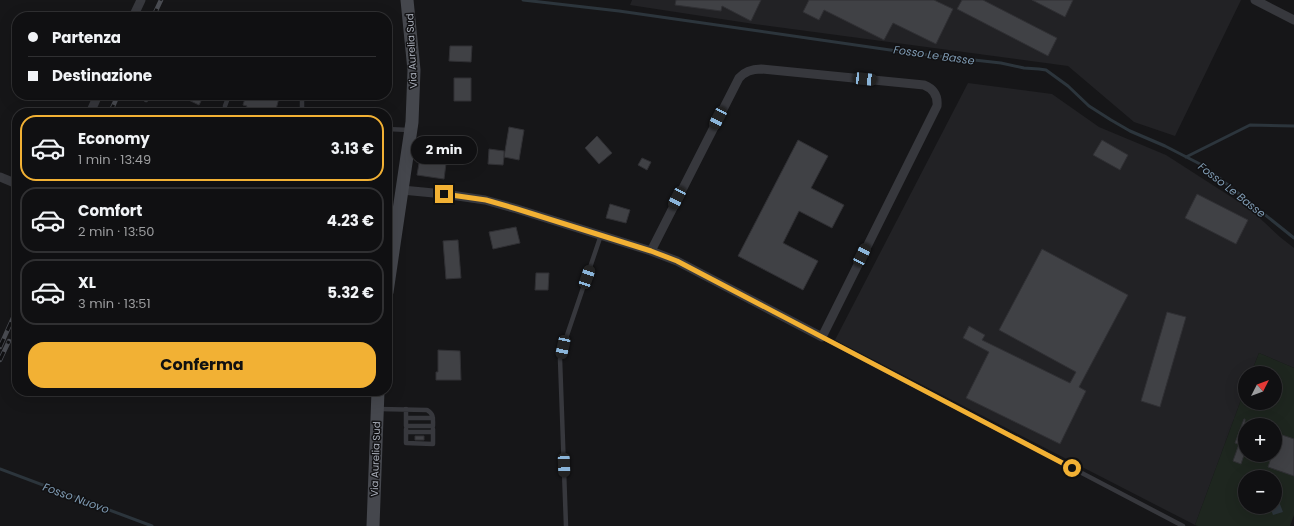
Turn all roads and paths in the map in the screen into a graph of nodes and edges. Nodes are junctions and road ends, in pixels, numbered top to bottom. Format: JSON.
{"nodes":[{"id":1,"x":141,"y":0,"type":"edge"},
{"id":2,"x":1255,"y":0,"type":"edge"},
{"id":3,"x":408,"y":6,"type":"edge"},
{"id":4,"x":135,"y":12,"type":"edge"},
{"id":5,"x":1294,"y":20,"type":"edge"},
{"id":6,"x":227,"y":100,"type":"edge"},
{"id":7,"x":225,"y":106,"type":"dead end"},
{"id":8,"x":392,"y":129,"type":"edge"},
{"id":9,"x":411,"y":130,"type":"junction"},
{"id":10,"x":0,"y":177,"type":"edge"},
{"id":11,"x":12,"y":182,"type":"edge"},
{"id":12,"x":402,"y":190,"type":"junction"},
{"id":13,"x":601,"y":235,"type":"junction"},
{"id":14,"x":651,"y":251,"type":"junction"},
{"id":15,"x":392,"y":258,"type":"edge"},
{"id":16,"x":822,"y":337,"type":"junction"},
{"id":17,"x":378,"y":396,"type":"edge"},
{"id":18,"x":378,"y":409,"type":"junction"},
{"id":19,"x":406,"y":409,"type":"junction"},
{"id":20,"x":406,"y":418,"type":"junction"},
{"id":21,"x":433,"y":418,"type":"junction"},
{"id":22,"x":406,"y":426,"type":"junction"},
{"id":23,"x":433,"y":426,"type":"junction"},
{"id":24,"x":406,"y":432,"type":"junction"},
{"id":25,"x":433,"y":432,"type":"junction"},
{"id":26,"x":373,"y":526,"type":"edge"},
{"id":27,"x":566,"y":526,"type":"edge"},
{"id":28,"x":1183,"y":526,"type":"edge"}],
"edges":[{"from":1,"to":4,"type":"street"},
{"from":2,"to":5,"type":"street"},
{"from":3,"to":9,"type":"main road","name":"Via Aurelia Sud"},
{"from":6,"to":7,"type":"lane"},
{"from":8,"to":9,"type":"lane"},
{"from":9,"to":12,"type":"main road","name":"Via Aurelia Sud"},
{"from":10,"to":11,"type":"street"},
{"from":12,"to":13,"type":"street"},
{"from":12,"to":15,"type":"main road","name":"Via Aurelia Sud"},
{"from":13,"to":14,"type":"street"},
{"from":13,"to":27,"type":"lane"},
{"from":14,"to":16,"type":"street"},
{"from":14,"to":16,"type":"street"},
{"from":16,"to":28,"type":"lane"},
{"from":17,"to":18,"type":"main road","name":"Via Aurelia Sud"},
{"from":18,"to":19,"type":"lane"},
{"from":18,"to":26,"type":"main road","name":"Via Aurelia Sud"},
{"from":19,"to":20,"type":"lane"},
{"from":19,"to":21,"type":"lane"},
{"from":20,"to":21,"type":"lane"},
{"from":20,"to":22,"type":"lane"},
{"from":21,"to":23,"type":"lane"},
{"from":22,"to":23,"type":"lane"},
{"from":22,"to":24,"type":"lane"},
{"from":23,"to":25,"type":"lane"},
{"from":24,"to":25,"type":"lane"},
{"from":24,"to":25,"type":"lane"}]}
